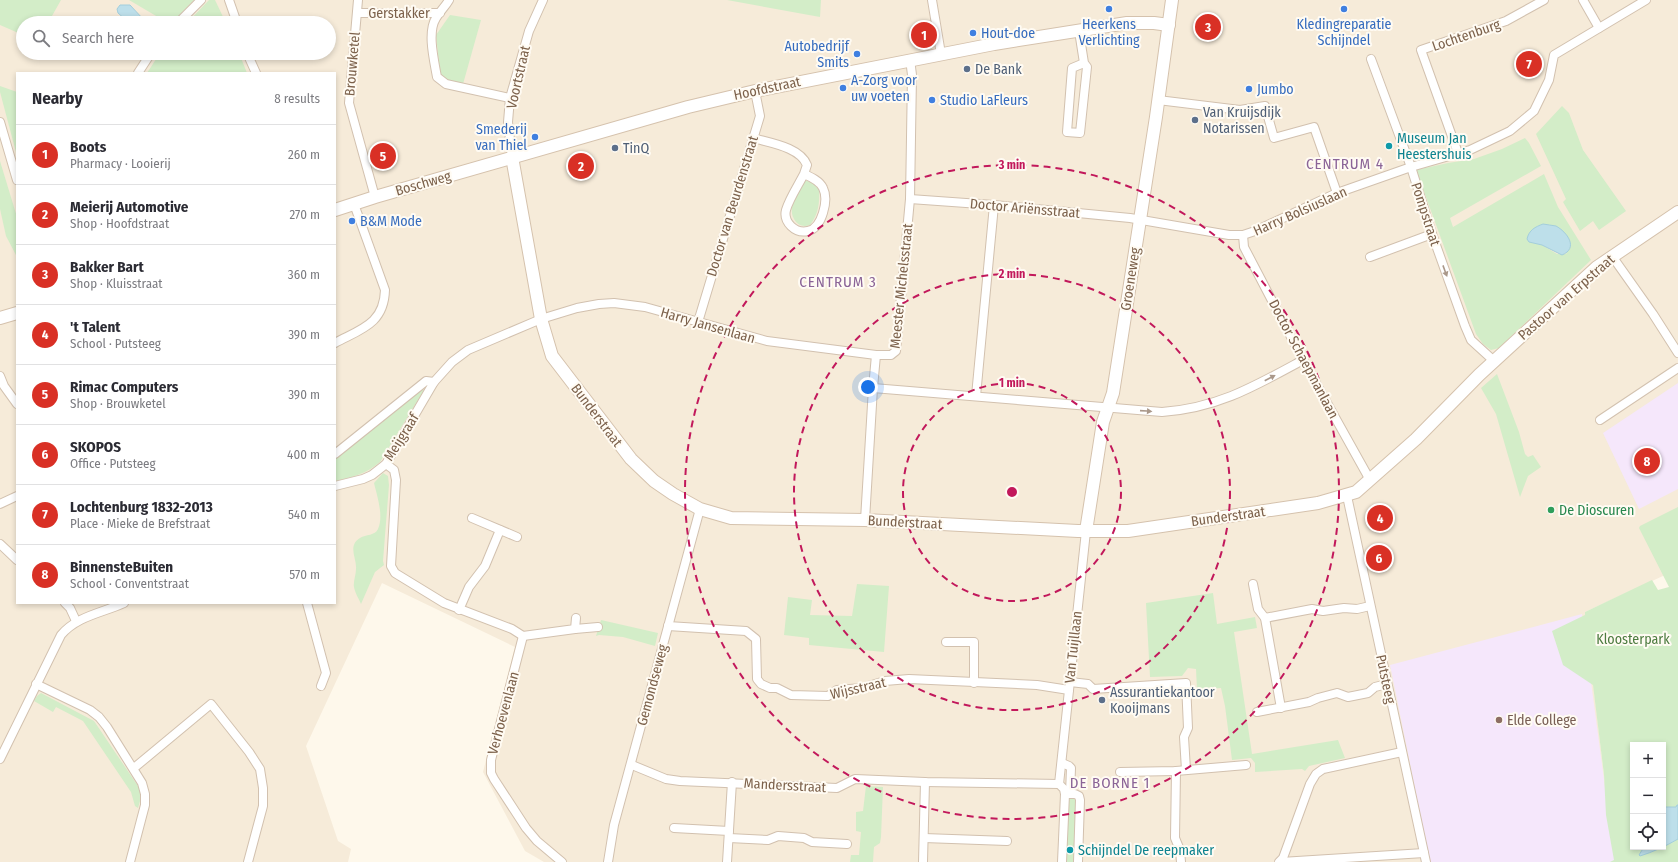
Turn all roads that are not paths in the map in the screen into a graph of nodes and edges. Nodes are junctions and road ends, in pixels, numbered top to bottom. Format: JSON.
{"nodes":[{"id":1,"x":201,"y":0,"type":"edge"},
{"id":2,"x":229,"y":0,"type":"edge"},
{"id":3,"x":358,"y":0,"type":"edge"},
{"id":4,"x":448,"y":0,"type":"edge"},
{"id":5,"x":543,"y":0,"type":"edge"},
{"id":6,"x":932,"y":0,"type":"edge"},
{"id":7,"x":1172,"y":0,"type":"edge"},
{"id":8,"x":1544,"y":0,"type":"edge"},
{"id":9,"x":1583,"y":0,"type":"edge"},
{"id":10,"x":1646,"y":0,"type":"edge"},
{"id":11,"x":357,"y":13,"type":"junction"},
{"id":12,"x":440,"y":13,"type":"junction"},
{"id":13,"x":185,"y":16,"type":"edge"},
{"id":14,"x":234,"y":16,"type":"edge"},
{"id":15,"x":1169,"y":25,"type":"junction"},
{"id":16,"x":1599,"y":28,"type":"junction"},
{"id":17,"x":1079,"y":31,"type":"junction"},
{"id":18,"x":941,"y":54,"type":"junction"},
{"id":19,"x":910,"y":59,"type":"junction"},
{"id":20,"x":1371,"y":59,"type":"dead end"},
{"id":21,"x":146,"y":60,"type":"edge"},
{"id":22,"x":250,"y":60,"type":"edge"},
{"id":23,"x":1084,"y":63,"type":"junction"},
{"id":24,"x":139,"y":72,"type":"edge"},
{"id":25,"x":256,"y":72,"type":"edge"},
{"id":26,"x":755,"y":91,"type":"junction"},
{"id":27,"x":510,"y":98,"type":"junction"},
{"id":28,"x":1158,"y":100,"type":"junction"},
{"id":29,"x":0,"y":122,"type":"edge"},
{"id":30,"x":753,"y":138,"type":"junction"},
{"id":31,"x":1458,"y":153,"type":"junction"},
{"id":32,"x":512,"y":158,"type":"junction"},
{"id":33,"x":1411,"y":167,"type":"junction"},
{"id":34,"x":804,"y":174,"type":"junction"},
{"id":35,"x":16,"y":177,"type":"edge"},
{"id":36,"x":1337,"y":193,"type":"junction"},
{"id":37,"x":375,"y":197,"type":"junction"},
{"id":38,"x":910,"y":199,"type":"junction"},
{"id":39,"x":354,"y":204,"type":"junction"},
{"id":40,"x":994,"y":205,"type":"junction"},
{"id":41,"x":336,"y":210,"type":"edge"},
{"id":42,"x":1678,"y":212,"type":"edge"},
{"id":43,"x":1140,"y":220,"type":"junction"},
{"id":44,"x":1432,"y":234,"type":"junction"},
{"id":45,"x":1243,"y":235,"type":"junction"},
{"id":46,"x":1612,"y":256,"type":"junction"},
{"id":47,"x":1370,"y":257,"type":"dead end"},
{"id":48,"x":16,"y":313,"type":"edge"},
{"id":49,"x":0,"y":318,"type":"edge"},
{"id":50,"x":540,"y":319,"type":"junction"},
{"id":51,"x":698,"y":322,"type":"junction"},
{"id":52,"x":336,"y":342,"type":"edge"},
{"id":53,"x":1678,"y":354,"type":"edge"},
{"id":54,"x":876,"y":355,"type":"junction"},
{"id":55,"x":1303,"y":360,"type":"junction"},
{"id":56,"x":1494,"y":360,"type":"junction"},
{"id":57,"x":1678,"y":368,"type":"edge"},
{"id":58,"x":1479,"y":375,"type":"joint"},
{"id":59,"x":0,"y":376,"type":"edge"},
{"id":60,"x":434,"y":382,"type":"junction"},
{"id":61,"x":873,"y":388,"type":"junction"},
{"id":62,"x":976,"y":396,"type":"junction"},
{"id":63,"x":16,"y":403,"type":"edge"},
{"id":64,"x":1108,"y":408,"type":"junction"},
{"id":65,"x":1600,"y":420,"type":"dead end"},
{"id":66,"x":336,"y":453,"type":"edge"},
{"id":67,"x":386,"y":464,"type":"junction"},
{"id":68,"x":1370,"y":480,"type":"junction"},
{"id":69,"x":336,"y":486,"type":"edge"},
{"id":70,"x":16,"y":496,"type":"edge"},
{"id":71,"x":1347,"y":496,"type":"junction"},
{"id":72,"x":0,"y":504,"type":"edge"},
{"id":73,"x":700,"y":509,"type":"junction"},
{"id":74,"x":472,"y":518,"type":"dead end"},
{"id":75,"x":865,"y":520,"type":"junction"},
{"id":76,"x":500,"y":530,"type":"junction"},
{"id":77,"x":1086,"y":531,"type":"junction"},
{"id":78,"x":516,"y":537,"type":"dead end"},
{"id":79,"x":0,"y":544,"type":"edge"},
{"id":80,"x":16,"y":559,"type":"edge"},
{"id":81,"x":1253,"y":584,"type":"dead end"},
{"id":82,"x":66,"y":604,"type":"edge"},
{"id":83,"x":122,"y":604,"type":"edge"},
{"id":84,"x":307,"y":604,"type":"edge"},
{"id":85,"x":1370,"y":606,"type":"junction"},
{"id":86,"x":459,"y":610,"type":"junction"},
{"id":87,"x":576,"y":618,"type":"dead end"},
{"id":88,"x":1265,"y":618,"type":"junction"},
{"id":89,"x":76,"y":621,"type":"junction"},
{"id":90,"x":598,"y":626,"type":"dead end"},
{"id":91,"x":668,"y":626,"type":"junction"},
{"id":92,"x":576,"y":629,"type":"junction"},
{"id":93,"x":523,"y":636,"type":"junction"},
{"id":94,"x":946,"y":642,"type":"dead end"},
{"id":95,"x":974,"y":683,"type":"junction"},
{"id":96,"x":36,"y":684,"type":"junction"},
{"id":97,"x":1387,"y":684,"type":"junction"},
{"id":98,"x":321,"y":686,"type":"dead end"},
{"id":99,"x":1070,"y":686,"type":"junction"},
{"id":100,"x":1281,"y":708,"type":"junction"},
{"id":101,"x":1257,"y":712,"type":"dead end"},
{"id":102,"x":1402,"y":752,"type":"junction"},
{"id":103,"x":0,"y":759,"type":"edge"},
{"id":104,"x":1062,"y":763,"type":"junction"},
{"id":105,"x":632,"y":765,"type":"junction"},
{"id":106,"x":1246,"y":765,"type":"dead end"},
{"id":107,"x":134,"y":768,"type":"junction"},
{"id":108,"x":1186,"y":770,"type":"junction"},
{"id":109,"x":1176,"y":771,"type":"junction"},
{"id":110,"x":1120,"y":772,"type":"dead end"},
{"id":111,"x":732,"y":782,"type":"junction"},
{"id":112,"x":925,"y":782,"type":"junction"},
{"id":113,"x":1059,"y":784,"type":"junction"},
{"id":114,"x":1067,"y":794,"type":"junction"},
{"id":115,"x":674,"y":828,"type":"dead end"},
{"id":116,"x":729,"y":835,"type":"junction"},
{"id":117,"x":924,"y":838,"type":"junction"},
{"id":118,"x":1006,"y":841,"type":"dead end"},
{"id":119,"x":847,"y":844,"type":"dead end"},
{"id":120,"x":1424,"y":853,"type":"junction"},
{"id":121,"x":1360,"y":860,"type":"edge"},
{"id":122,"x":130,"y":862,"type":"edge"},
{"id":123,"x":248,"y":862,"type":"edge"},
{"id":124,"x":562,"y":862,"type":"edge"},
{"id":125,"x":608,"y":862,"type":"edge"},
{"id":126,"x":727,"y":862,"type":"edge"},
{"id":127,"x":924,"y":862,"type":"edge"},
{"id":128,"x":1062,"y":862,"type":"edge"},
{"id":129,"x":1078,"y":862,"type":"edge"},
{"id":130,"x":1181,"y":862,"type":"edge"},
{"id":131,"x":1280,"y":862,"type":"edge"},
{"id":132,"x":1288,"y":862,"type":"edge"},
{"id":133,"x":1426,"y":862,"type":"edge"}],
"edges":[{"from":1,"to":13,"type":"street"},
{"from":2,"to":14,"type":"street"},
{"from":3,"to":11,"type":"street","name":"Brouwketel"},
{"from":4,"to":12,"type":"street"},
{"from":5,"to":27,"type":"street","name":"Voortstraat"},
{"from":6,"to":18,"type":"street"},
{"from":7,"to":15,"type":"street","name":"Groeneweg"},
{"from":8,"to":31,"type":"street","name":"Lochtenburg"},
{"from":9,"to":16,"type":"street"},
{"from":10,"to":16,"type":"street","name":"Harry Bolsiuslaan"},
{"from":11,"to":12,"type":"street","name":"Gerstakker"},
{"from":11,"to":37,"type":"street","name":"Brouwketel"},
{"from":12,"to":27,"type":"street"},
{"from":15,"to":17,"type":"street","name":"Hoofdstraat"},
{"from":15,"to":28,"type":"street","name":"Groeneweg"},
{"from":16,"to":31,"type":"street","name":"Harry Bolsiuslaan"},
{"from":17,"to":18,"type":"street","name":"Hoofdstraat"},
{"from":17,"to":23,"type":"street"},
{"from":18,"to":19,"type":"street","name":"Hoofdstraat"},
{"from":19,"to":26,"type":"street","name":"Hoofdstraat"},
{"from":19,"to":38,"type":"street","name":"Meester Michelsstraat"},
{"from":20,"to":33,"type":"street","name":"Pompstraat"},
{"from":21,"to":24,"type":"street"},
{"from":22,"to":25,"type":"street"},
{"from":23,"to":23,"type":"street"},
{"from":26,"to":30,"type":"street","name":"Doctor van Beurdenstraat"},
{"from":26,"to":32,"type":"street","name":"Hoofdstraat"},
{"from":27,"to":32,"type":"street","name":"Voortstraat"},
{"from":28,"to":36,"type":"street"},
{"from":28,"to":43,"type":"street","name":"Groeneweg"},
{"from":29,"to":35,"type":"street"},
{"from":30,"to":34,"type":"street"},
{"from":30,"to":51,"type":"street","name":"Doctor van Beurdenstraat"},
{"from":31,"to":33,"type":"street","name":"Harry Bolsiuslaan"},
{"from":32,"to":37,"type":"street","name":"Boschweg"},
{"from":32,"to":50,"type":"street","name":"Bunderstraat"},
{"from":33,"to":36,"type":"street","name":"Harry Bolsiuslaan"},
{"from":33,"to":44,"type":"street","name":"Pompstraat"},
{"from":34,"to":34,"type":"street"},
{"from":36,"to":45,"type":"street","name":"Harry Bolsiuslaan"},
{"from":37,"to":39,"type":"street","name":"Boschweg"},
{"from":38,"to":40,"type":"street","name":"Doctor Ariënsstraat"},
{"from":38,"to":54,"type":"street","name":"Meester Michelsstraat"},
{"from":39,"to":41,"type":"street","name":"Boschweg"},
{"from":39,"to":52,"type":"street"},
{"from":40,"to":43,"type":"street","name":"Doctor Ariënsstraat"},
{"from":40,"to":62,"type":"street"},
{"from":42,"to":46,"type":"street","name":"Pastoor van Erpstraat"},
{"from":43,"to":45,"type":"street","name":"Harry Bolsiuslaan"},
{"from":43,"to":64,"type":"street","name":"Groeneweg"},
{"from":44,"to":47,"type":"street"},
{"from":44,"to":56,"type":"street","name":"Pompstraat","one_way":true},
{"from":45,"to":55,"type":"street","name":"Doctor Schaepmanlaan"},
{"from":46,"to":53,"type":"street"},
{"from":46,"to":56,"type":"street","name":"Pastoor van Erpstraat"},
{"from":48,"to":49,"type":"street"},
{"from":50,"to":51,"type":"street","name":"Harry Jansenlaan"},
{"from":50,"to":60,"type":"street","name":"Meijgraaf"},
{"from":50,"to":73,"type":"street","name":"Bunderstraat"},
{"from":51,"to":54,"type":"street","name":"Harry Jansenlaan"},
{"from":54,"to":61,"type":"street","name":"Meester Michelsstraat"},
{"from":64,"to":55,"type":"street","one_way":true},
{"from":55,"to":68,"type":"street","name":"Doctor Schaepmanlaan"},
{"from":56,"to":58,"type":"street","name":"Pastoor van Erpstraat"},
{"from":57,"to":65,"type":"street"},
{"from":58,"to":68,"type":"street","name":"Bunderstraat"},
{"from":59,"to":63,"type":"street"},
{"from":60,"to":66,"type":"street","name":"Meijgraaf"},
{"from":60,"to":67,"type":"street","name":"Meijgraaf"},
{"from":61,"to":62,"type":"street"},
{"from":61,"to":75,"type":"street","name":"Meester Michelsstraat"},
{"from":62,"to":64,"type":"street"},
{"from":64,"to":77,"type":"street","name":"Groeneweg"},
{"from":67,"to":69,"type":"street","name":"Meijgraaf"},
{"from":67,"to":86,"type":"street"},
{"from":68,"to":71,"type":"street","name":"Bunderstraat"},
{"from":70,"to":72,"type":"street"},
{"from":71,"to":77,"type":"street","name":"Bunderstraat"},
{"from":71,"to":85,"type":"street","name":"Putsteeg"},
{"from":73,"to":75,"type":"street","name":"Bunderstraat"},
{"from":73,"to":91,"type":"street","name":"Gemondseweg"},
{"from":74,"to":76,"type":"street"},
{"from":75,"to":77,"type":"street","name":"Bunderstraat"},
{"from":76,"to":78,"type":"street"},
{"from":76,"to":86,"type":"street"},
{"from":77,"to":99,"type":"street","name":"Van Tuijllaan"},
{"from":79,"to":80,"type":"street"},
{"from":81,"to":88,"type":"street"},
{"from":82,"to":89,"type":"street"},
{"from":83,"to":89,"type":"street"},
{"from":84,"to":98,"type":"street"},
{"from":85,"to":88,"type":"street"},
{"from":85,"to":97,"type":"street","name":"Putsteeg"},
{"from":86,"to":93,"type":"street"},
{"from":87,"to":92,"type":"street"},
{"from":88,"to":100,"type":"street"},
{"from":89,"to":96,"type":"street"},
{"from":90,"to":92,"type":"street"},
{"from":91,"to":95,"type":"street","name":"Wijsstraat"},
{"from":91,"to":105,"type":"street","name":"Gemondseweg"},
{"from":92,"to":93,"type":"street"},
{"from":93,"to":124,"type":"street","name":"Verhoevenlaan"},
{"from":94,"to":95,"type":"street"},
{"from":95,"to":99,"type":"street","name":"Wijsstraat"},
{"from":96,"to":103,"type":"street"},
{"from":96,"to":107,"type":"street"},
{"from":97,"to":100,"type":"street"},
{"from":97,"to":102,"type":"street","name":"Putsteeg"},
{"from":99,"to":104,"type":"street","name":"Van Tuijllaan"},
{"from":99,"to":108,"type":"street","name":"Wijsstraat"},
{"from":100,"to":101,"type":"street"},
{"from":102,"to":120,"type":"street","name":"Putsteeg"},
{"from":102,"to":131,"type":"street"},
{"from":104,"to":113,"type":"street","name":"Van Tuijllaan"},
{"from":104,"to":114,"type":"street"},
{"from":105,"to":111,"type":"street","name":"Mandersstraat"},
{"from":105,"to":125,"type":"street","name":"Gemondseweg"},
{"from":106,"to":108,"type":"street"},
{"from":107,"to":122,"type":"street"},
{"from":107,"to":123,"type":"street"},
{"from":108,"to":109,"type":"street"},
{"from":109,"to":110,"type":"street"},
{"from":109,"to":130,"type":"street"},
{"from":111,"to":112,"type":"street","name":"Mandersstraat"},
{"from":111,"to":116,"type":"street"},
{"from":112,"to":113,"type":"street","name":"Mandersstraat"},
{"from":112,"to":117,"type":"street"},
{"from":113,"to":114,"type":"street"},
{"from":114,"to":128,"type":"street"},
{"from":114,"to":129,"type":"street"},
{"from":115,"to":116,"type":"street"},
{"from":116,"to":119,"type":"street"},
{"from":116,"to":126,"type":"street"},
{"from":117,"to":118,"type":"street"},
{"from":117,"to":127,"type":"street"},
{"from":120,"to":121,"type":"street"},
{"from":120,"to":133,"type":"street","name":"Putsteeg"},
{"from":121,"to":132,"type":"street"},
{"from":131,"to":132,"type":"street"}]}
